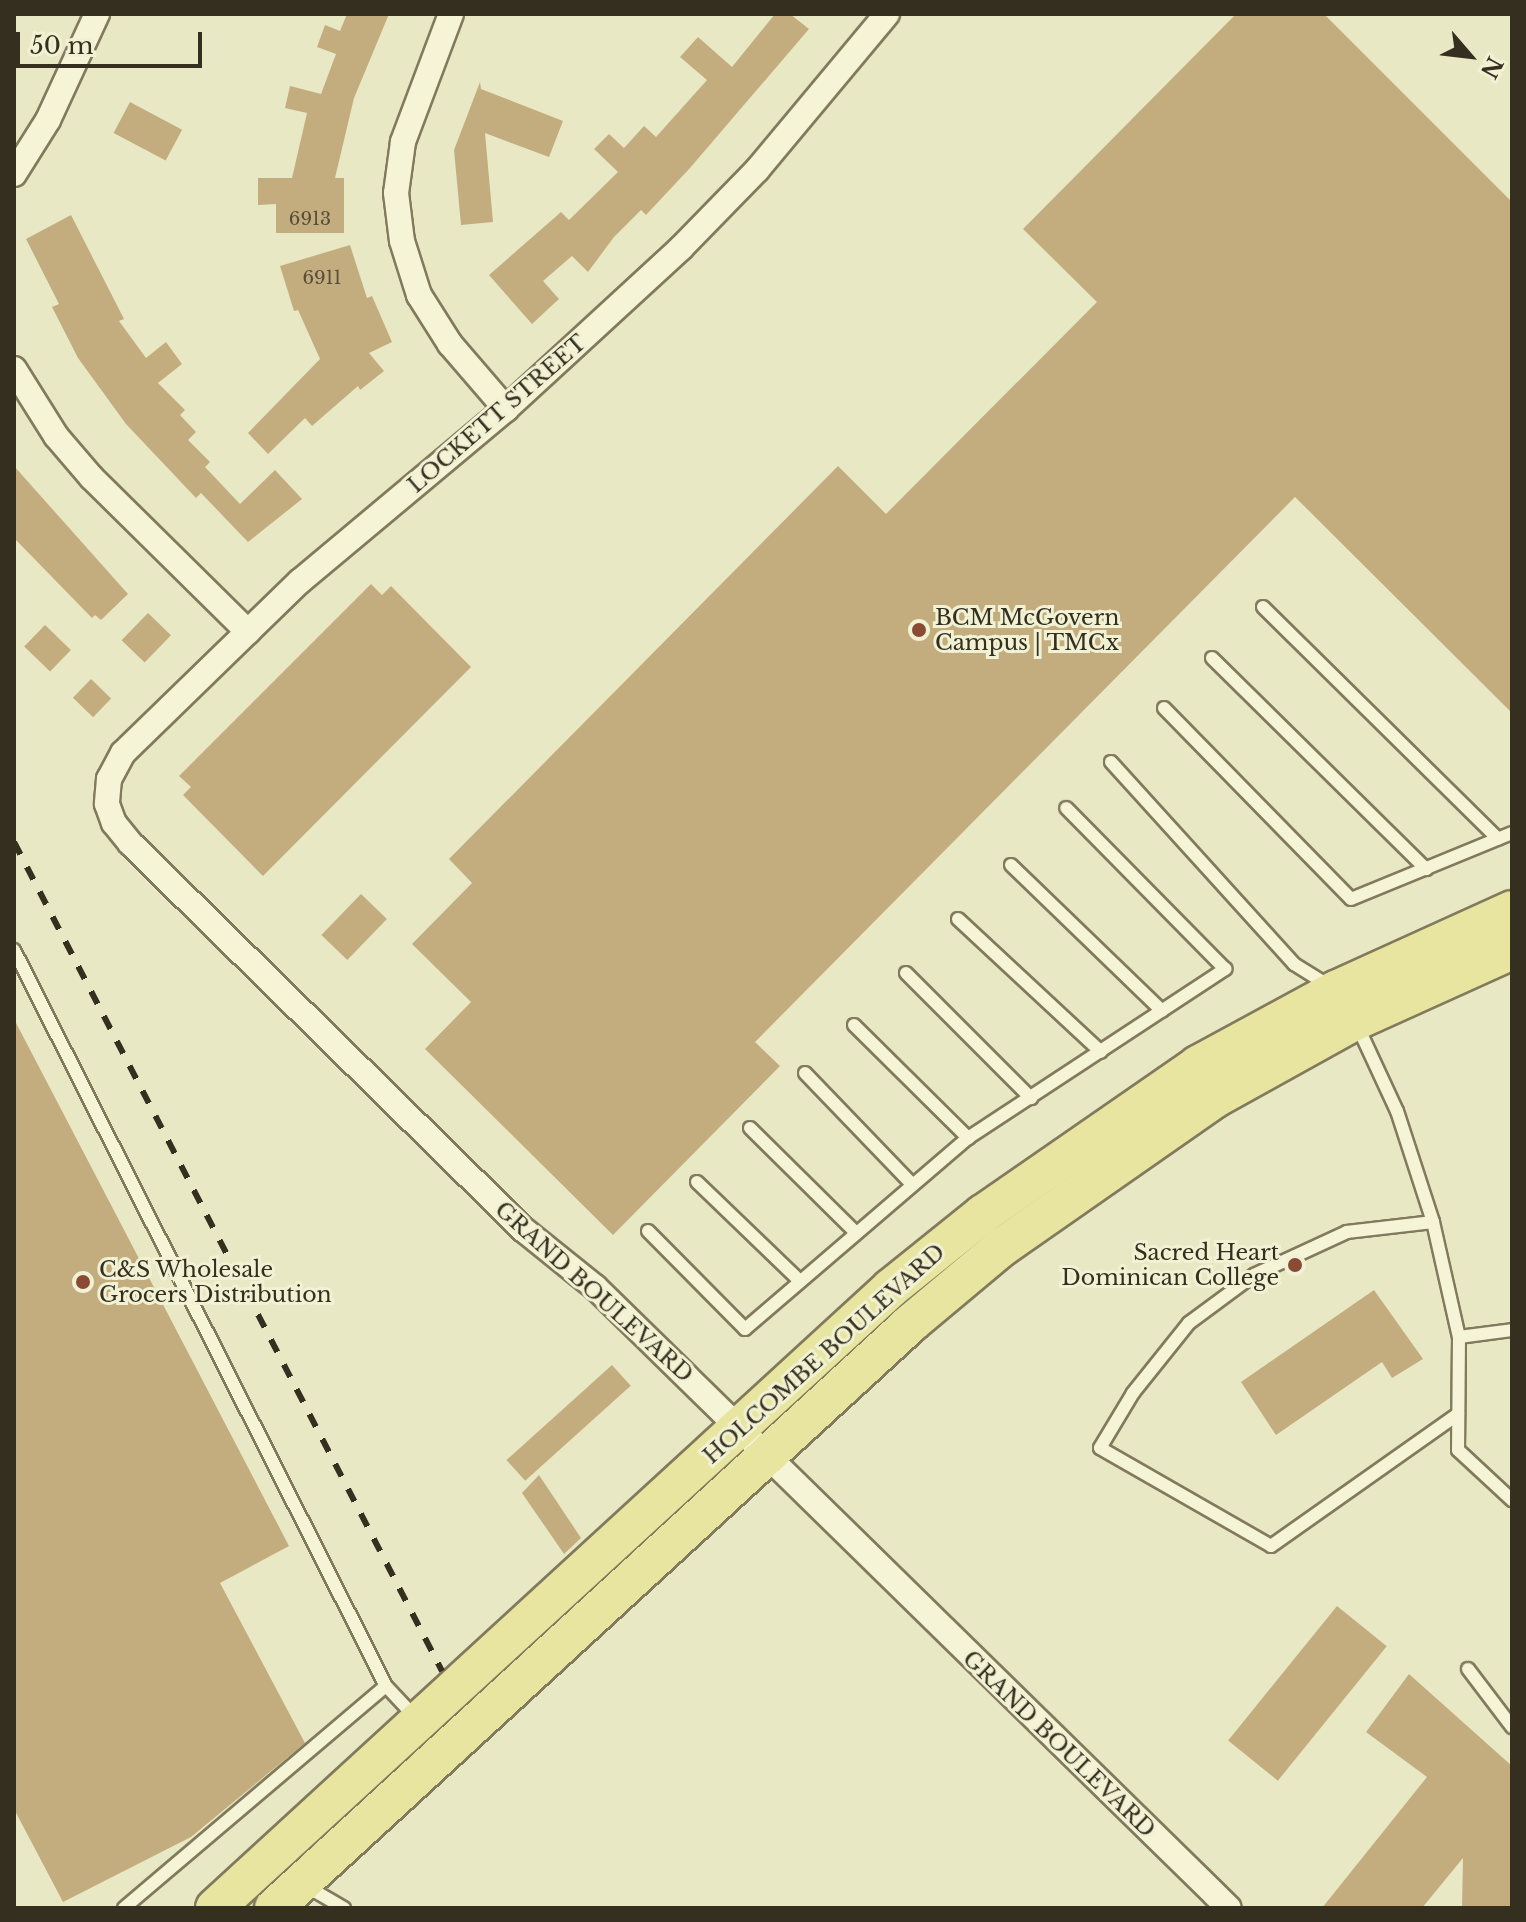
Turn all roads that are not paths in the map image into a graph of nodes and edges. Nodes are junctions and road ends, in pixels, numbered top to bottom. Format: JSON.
{"nodes":[{"id":1,"x":97,"y":14,"type":"edge"},
{"id":2,"x":451,"y":14,"type":"edge"},
{"id":3,"x":887,"y":14,"type":"edge"},
{"id":4,"x":14,"y":174,"type":"edge"},
{"id":5,"x":14,"y":369,"type":"edge"},
{"id":6,"x":506,"y":409,"type":"junction"},
{"id":7,"x":1263,"y":607,"type":"dead end"},
{"id":8,"x":248,"y":632,"type":"junction"},
{"id":9,"x":1212,"y":658,"type":"dead end"},
{"id":10,"x":1164,"y":708,"type":"dead end"},
{"id":11,"x":1111,"y":762,"type":"dead end"},
{"id":12,"x":107,"y":804,"type":"joint"},
{"id":13,"x":1066,"y":808,"type":"dead end"},
{"id":14,"x":1512,"y":833,"type":"edge"},
{"id":15,"x":1498,"y":839,"type":"junction"},
{"id":16,"x":1011,"y":865,"type":"dead end"},
{"id":17,"x":1426,"y":869,"type":"junction"},
{"id":18,"x":1512,"y":910,"type":"edge"},
{"id":19,"x":958,"y":919,"type":"dead end"},
{"id":20,"x":14,"y":950,"type":"edge"},
{"id":21,"x":1512,"y":950,"type":"edge"},
{"id":22,"x":906,"y":973,"type":"dead end"},
{"id":23,"x":1346,"y":1005,"type":"junction"},
{"id":24,"x":1162,"y":1011,"type":"junction"},
{"id":25,"x":854,"y":1025,"type":"dead end"},
{"id":26,"x":1101,"y":1052,"type":"junction"},
{"id":27,"x":805,"y":1073,"type":"dead end"},
{"id":28,"x":1031,"y":1098,"type":"junction"},
{"id":29,"x":750,"y":1128,"type":"dead end"},
{"id":30,"x":968,"y":1138,"type":"junction"},
{"id":31,"x":697,"y":1182,"type":"dead end"},
{"id":32,"x":912,"y":1184,"type":"junction"},
{"id":33,"x":1433,"y":1222,"type":"junction"},
{"id":34,"x":648,"y":1231,"type":"dead end"},
{"id":35,"x":855,"y":1232,"type":"junction"},
{"id":36,"x":800,"y":1281,"type":"junction"},
{"id":37,"x":1512,"y":1330,"type":"edge"},
{"id":38,"x":1459,"y":1337,"type":"junction"},
{"id":39,"x":1458,"y":1414,"type":"junction"},
{"id":40,"x":739,"y":1429,"type":"junction"},
{"id":41,"x":766,"y":1457,"type":"junction"},
{"id":42,"x":1512,"y":1500,"type":"edge"},
{"id":43,"x":1468,"y":1669,"type":"dead end"},
{"id":44,"x":386,"y":1686,"type":"junction"},
{"id":45,"x":420,"y":1721,"type":"junction"},
{"id":46,"x":1512,"y":1727,"type":"edge"},
{"id":47,"x":288,"y":1882,"type":"edge"},
{"id":48,"x":124,"y":1908,"type":"edge"},
{"id":49,"x":215,"y":1908,"type":"edge"},
{"id":50,"x":344,"y":1908,"type":"edge"},
{"id":51,"x":1229,"y":1908,"type":"edge"}],
"edges":[{"from":1,"to":4,"type":"street"},
{"from":2,"to":6,"type":"street"},
{"from":3,"to":6,"type":"street","name":"LOCKETT STREET"},
{"from":5,"to":8,"type":"street"},
{"from":6,"to":8,"type":"street","name":"LOCKETT STREET"},
{"from":7,"to":15,"type":"lane"},
{"from":8,"to":12,"type":"street","name":"LOCKETT STREET"},
{"from":9,"to":17,"type":"lane"},
{"from":10,"to":17,"type":"lane"},
{"from":11,"to":23,"type":"lane"},
{"from":12,"to":40,"type":"street","name":"GRAND BOULEVARD"},
{"from":13,"to":24,"type":"lane"},
{"from":14,"to":15,"type":"lane"},
{"from":15,"to":17,"type":"lane"},
{"from":16,"to":24,"type":"lane"},
{"from":18,"to":23,"type":"main road","name":"HOLCOMBE BOULEVARD"},
{"from":19,"to":26,"type":"lane"},
{"from":20,"to":44,"type":"lane"},
{"from":21,"to":23,"type":"main road","name":"HOLCOMBE BOULEVARD"},
{"from":22,"to":28,"type":"lane"},
{"from":23,"to":33,"type":"lane"},
{"from":23,"to":40,"type":"main road","name":"HOLCOMBE BOULEVARD"},
{"from":23,"to":41,"type":"main road","name":"HOLCOMBE BOULEVARD"},
{"from":24,"to":26,"type":"lane"},
{"from":25,"to":30,"type":"lane"},
{"from":26,"to":28,"type":"lane"},
{"from":27,"to":32,"type":"lane"},
{"from":28,"to":30,"type":"lane"},
{"from":29,"to":35,"type":"lane"},
{"from":30,"to":32,"type":"lane"},
{"from":31,"to":36,"type":"lane"},
{"from":32,"to":35,"type":"lane"},
{"from":33,"to":38,"type":"lane"},
{"from":33,"to":39,"type":"lane"},
{"from":34,"to":36,"type":"lane"},
{"from":35,"to":36,"type":"lane"},
{"from":37,"to":38,"type":"lane"},
{"from":38,"to":39,"type":"lane"},
{"from":39,"to":42,"type":"lane"},
{"from":40,"to":41,"type":"street","name":"GRAND BOULEVARD"},
{"from":40,"to":45,"type":"main road","name":"HOLCOMBE BOULEVARD"},
{"from":41,"to":47,"type":"main road","name":"HOLCOMBE BOULEVARD"},
{"from":41,"to":51,"type":"street","name":"GRAND BOULEVARD"},
{"from":43,"to":46,"type":"lane"},
{"from":44,"to":45,"type":"lane"},
{"from":44,"to":48,"type":"lane"},
{"from":45,"to":47,"type":"main road","name":"HOLCOMBE BOULEVARD"},
{"from":47,"to":49,"type":"main road","name":"HOLCOMBE BOULEVARD"},
{"from":47,"to":50,"type":"lane"}]}
